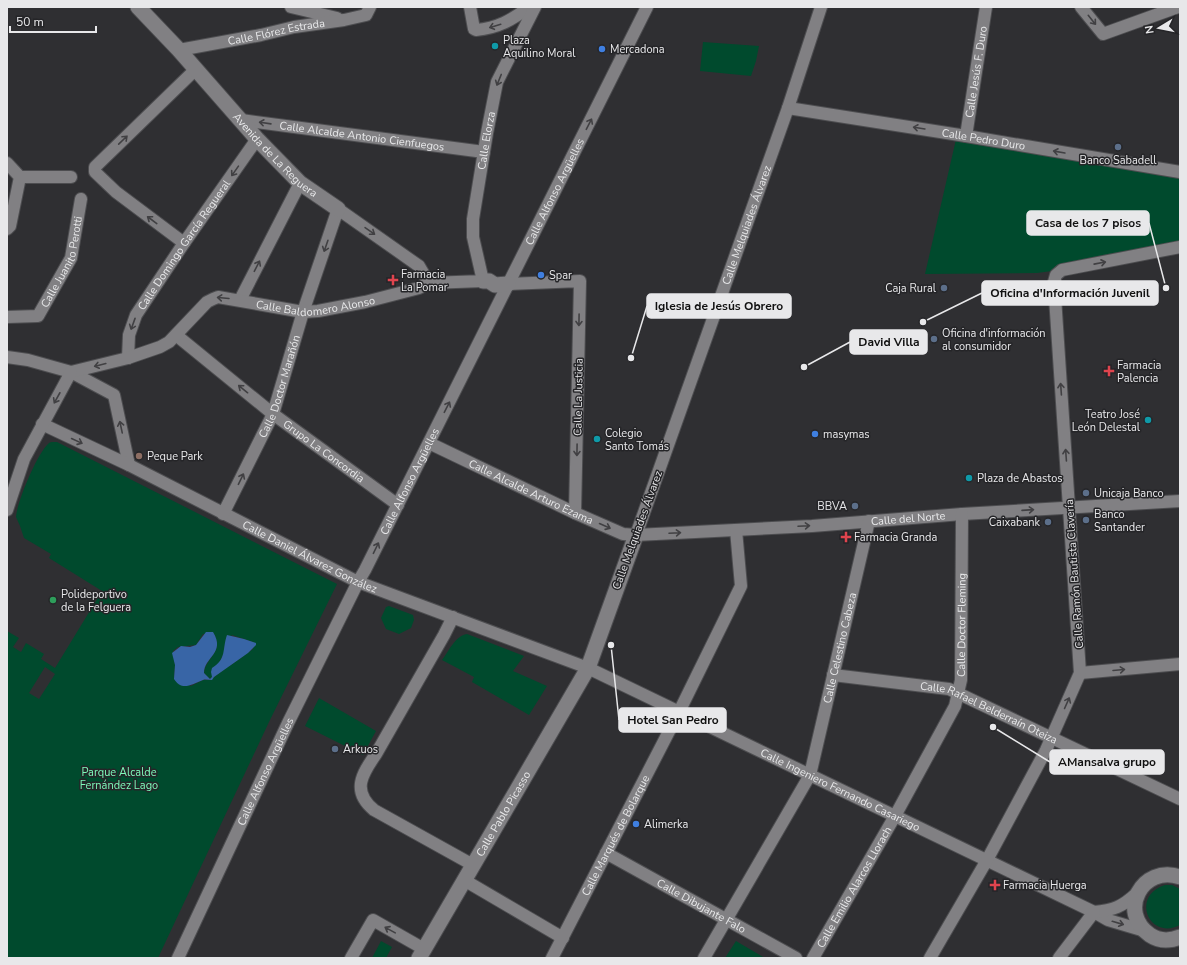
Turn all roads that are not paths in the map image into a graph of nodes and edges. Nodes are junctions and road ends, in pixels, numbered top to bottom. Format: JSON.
{"nodes":[{"id":1,"x":138,"y":7,"type":"edge"},
{"id":2,"x":291,"y":7,"type":"edge"},
{"id":3,"x":370,"y":7,"type":"edge"},
{"id":4,"x":470,"y":7,"type":"edge"},
{"id":5,"x":528,"y":7,"type":"edge"},
{"id":6,"x":535,"y":7,"type":"edge"},
{"id":7,"x":647,"y":7,"type":"edge"},
{"id":8,"x":821,"y":7,"type":"edge"},
{"id":9,"x":986,"y":7,"type":"edge"},
{"id":10,"x":1081,"y":7,"type":"edge"},
{"id":11,"x":1178,"y":7,"type":"edge"},
{"id":12,"x":344,"y":20,"type":"junction"},
{"id":13,"x":179,"y":50,"type":"junction"},
{"id":14,"x":196,"y":69,"type":"junction"},
{"id":15,"x":788,"y":108,"type":"junction"},
{"id":16,"x":241,"y":120,"type":"junction"},
{"id":17,"x":966,"y":136,"type":"junction"},
{"id":18,"x":258,"y":139,"type":"junction"},
{"id":19,"x":484,"y":152,"type":"junction"},
{"id":20,"x":7,"y":163,"type":"edge"},
{"id":21,"x":1180,"y":172,"type":"edge"},
{"id":22,"x":20,"y":177,"type":"junction"},
{"id":23,"x":71,"y":177,"type":"dead end"},
{"id":24,"x":300,"y":183,"type":"junction"},
{"id":25,"x":81,"y":200,"type":"dead end"},
{"id":26,"x":338,"y":209,"type":"junction"},
{"id":27,"x":7,"y":229,"type":"edge"},
{"id":28,"x":184,"y":243,"type":"junction"},
{"id":29,"x":1180,"y":247,"type":"edge"},
{"id":30,"x":483,"y":281,"type":"junction"},
{"id":31,"x":580,"y":281,"type":"joint"},
{"id":32,"x":429,"y":283,"type":"junction"},
{"id":33,"x":508,"y":284,"type":"junction"},
{"id":34,"x":240,"y":300,"type":"junction"},
{"id":35,"x":303,"y":312,"type":"junction"},
{"id":36,"x":7,"y":317,"type":"edge"},
{"id":37,"x":176,"y":335,"type":"junction"},
{"id":38,"x":7,"y":357,"type":"edge"},
{"id":39,"x":128,"y":358,"type":"junction"},
{"id":40,"x":71,"y":372,"type":"junction"},
{"id":41,"x":273,"y":414,"type":"junction"},
{"id":42,"x":42,"y":424,"type":"junction"},
{"id":43,"x":429,"y":443,"type":"junction"},
{"id":44,"x":129,"y":465,"type":"junction"},
{"id":45,"x":1180,"y":501,"type":"edge"},
{"id":46,"x":398,"y":505,"type":"junction"},
{"id":47,"x":1069,"y":507,"type":"junction"},
{"id":48,"x":7,"y":510,"type":"edge"},
{"id":49,"x":575,"y":513,"type":"junction"},
{"id":50,"x":223,"y":514,"type":"junction"},
{"id":51,"x":962,"y":514,"type":"junction"},
{"id":52,"x":869,"y":521,"type":"junction"},
{"id":53,"x":736,"y":530,"type":"junction"},
{"id":54,"x":636,"y":535,"type":"junction"},
{"id":55,"x":358,"y":582,"type":"junction"},
{"id":56,"x":453,"y":617,"type":"junction"},
{"id":57,"x":1180,"y":664,"type":"edge"},
{"id":58,"x":588,"y":668,"type":"junction"},
{"id":59,"x":1080,"y":673,"type":"junction"},
{"id":60,"x":833,"y":675,"type":"junction"},
{"id":61,"x":958,"y":694,"type":"junction"},
{"id":62,"x":679,"y":712,"type":"junction"},
{"id":63,"x":1051,"y":738,"type":"junction"},
{"id":64,"x":810,"y":775,"type":"junction"},
{"id":65,"x":1180,"y":799,"type":"edge"},
{"id":66,"x":895,"y":816,"type":"junction"},
{"id":67,"x":606,"y":853,"type":"junction"},
{"id":68,"x":987,"y":860,"type":"junction"},
{"id":69,"x":473,"y":865,"type":"junction"},
{"id":70,"x":1180,"y":877,"type":"edge"},
{"id":71,"x":464,"y":880,"type":"junction"},
{"id":72,"x":1138,"y":894,"type":"junction"},
{"id":73,"x":1094,"y":912,"type":"junction"},
{"id":74,"x":727,"y":919,"type":"junction"},
{"id":75,"x":1145,"y":931,"type":"junction"},
{"id":76,"x":563,"y":938,"type":"junction"},
{"id":77,"x":1178,"y":941,"type":"edge"},
{"id":78,"x":421,"y":954,"type":"edge"},
{"id":79,"x":178,"y":958,"type":"edge"},
{"id":80,"x":350,"y":958,"type":"edge"},
{"id":81,"x":552,"y":958,"type":"edge"},
{"id":82,"x":704,"y":958,"type":"edge"},
{"id":83,"x":796,"y":958,"type":"edge"},
{"id":84,"x":813,"y":958,"type":"edge"},
{"id":85,"x":930,"y":958,"type":"edge"},
{"id":86,"x":1059,"y":958,"type":"edge"}],
"edges":[{"from":1,"to":13,"type":"street","name":"Avenida de La Reguera"},
{"from":2,"to":12,"type":"street"},
{"from":3,"to":12,"type":"street","name":"Calle Flórez Estrada"},
{"from":5,"to":4,"type":"street","one_way":true},
{"from":6,"to":19,"type":"street","name":"Calle Elorza","one_way":true},
{"from":33,"to":7,"type":"street","name":"Calle Alfonso Argüelles","one_way":true},
{"from":8,"to":15,"type":"street","name":"Calle Melquiades Álvarez"},
{"from":9,"to":17,"type":"street","name":"Calle Jesús F. Duro"},
{"from":10,"to":11,"type":"street","one_way":true},
{"from":12,"to":13,"type":"street","name":"Calle Flórez Estrada"},
{"from":13,"to":14,"type":"street","name":"Avenida de La Reguera"},
{"from":14,"to":16,"type":"street","name":"Avenida de La Reguera"},
{"from":28,"to":14,"type":"street","one_way":true},
{"from":17,"to":15,"type":"street","name":"Calle Pedro Duro","one_way":true},
{"from":15,"to":54,"type":"street","name":"Calle Melquiades Álvarez"},
{"from":16,"to":18,"type":"street","name":"Avenida de La Reguera"},
{"from":19,"to":16,"type":"street","name":"Calle Alcalde Antonio Cienfuegos","one_way":true},
{"from":21,"to":17,"type":"street","name":"Calle Pedro Duro","one_way":true},
{"from":18,"to":24,"type":"street","name":"Avenida de La Reguera"},
{"from":18,"to":28,"type":"street","name":"Calle Domingo García Regueral","one_way":true},
{"from":19,"to":30,"type":"street","name":"Calle Elorza"},
{"from":20,"to":22,"type":"street"},
{"from":22,"to":23,"type":"street"},
{"from":22,"to":27,"type":"street"},
{"from":24,"to":26,"type":"street","name":"Avenida de La Reguera"},
{"from":34,"to":24,"type":"street","one_way":true},
{"from":25,"to":36,"type":"street","name":"Calle Juanito Perotti"},
{"from":26,"to":32,"type":"street","name":"Avenida de La Reguera","one_way":true},
{"from":26,"to":35,"type":"street","name":"Calle Doctor Marañón","one_way":true},
{"from":28,"to":39,"type":"street","name":"Calle Domingo García Regueral","one_way":true},
{"from":47,"to":29,"type":"street","name":"Calle Ramón Bautista Clavería","one_way":true},
{"from":30,"to":32,"type":"street","name":"Calle Baldomero Alonso"},
{"from":30,"to":33,"type":"street","name":"Calle Baldomero Alonso"},
{"from":31,"to":33,"type":"street","name":"Calle Baldomero Alonso"},
{"from":31,"to":49,"type":"street","name":"Calle La Justicia","one_way":true},
{"from":32,"to":35,"type":"street","name":"Calle Baldomero Alonso"},
{"from":43,"to":33,"type":"street","name":"Calle Alfonso Argüelles","one_way":true},
{"from":34,"to":35,"type":"street","name":"Calle Baldomero Alonso"},
{"from":34,"to":37,"type":"street","name":"Calle Baldomero Alonso","one_way":true},
{"from":35,"to":41,"type":"street","name":"Calle Doctor Marañón"},
{"from":37,"to":39,"type":"street","name":"Calle Baldomero Alonso"},
{"from":41,"to":37,"type":"street","name":"Grupo La Concordia","one_way":true},
{"from":38,"to":40,"type":"street"},
{"from":39,"to":40,"type":"street","name":"Calle Baldomero Alonso","one_way":true},
{"from":40,"to":42,"type":"street","one_way":true},
{"from":44,"to":40,"type":"street","one_way":true},
{"from":41,"to":46,"type":"street","name":"Grupo La Concordia"},
{"from":50,"to":41,"type":"street","name":"Calle Doctor Marañón","one_way":true},
{"from":42,"to":44,"type":"street","name":"Calle Daniel Álvarez González","one_way":true},
{"from":42,"to":48,"type":"street"},
{"from":43,"to":46,"type":"street","name":"Calle Alfonso Argüelles"},
{"from":43,"to":49,"type":"street","name":"Calle Alcalde Arturo Ezama"},
{"from":44,"to":50,"type":"street","name":"Calle Daniel Álvarez González"},
{"from":45,"to":47,"type":"street","name":"Calle del Norte"},
{"from":55,"to":46,"type":"street","name":"Calle Alfonso Argüelles","one_way":true},
{"from":51,"to":47,"type":"street","name":"Calle del Norte","one_way":true},
{"from":47,"to":59,"type":"street","name":"Calle Ramón Bautista Clavería"},
{"from":49,"to":54,"type":"street","name":"Calle Alcalde Arturo Ezama","one_way":true},
{"from":50,"to":55,"type":"street","name":"Calle Daniel Álvarez González"},
{"from":51,"to":52,"type":"street","name":"Calle del Norte"},
{"from":51,"to":61,"type":"street","name":"Calle Doctor Fleming"},
{"from":53,"to":52,"type":"street","name":"Calle del Norte","one_way":true},
{"from":52,"to":60,"type":"street","name":"Calle Celestino Cabeza"},
{"from":54,"to":53,"type":"street","name":"Calle del Norte","one_way":true},
{"from":53,"to":62,"type":"street","name":"Calle Marqués de Bolarque"},
{"from":54,"to":58,"type":"street","name":"Calle Melquiades Álvarez"},
{"from":55,"to":56,"type":"street","name":"Calle Daniel Álvarez González"},
{"from":55,"to":79,"type":"street","name":"Calle Alfonso Argüelles"},
{"from":56,"to":58,"type":"street","name":"Calle Daniel Álvarez González"},
{"from":56,"to":69,"type":"street"},
{"from":59,"to":57,"type":"street","one_way":true},
{"from":58,"to":62,"type":"street","name":"Calle Ingeniero Fernando Casariego"},
{"from":58,"to":69,"type":"street","name":"Calle Pablo Picasso"},
{"from":63,"to":59,"type":"street","name":"Calle Ramón Bautista Clavería","one_way":true},
{"from":60,"to":61,"type":"street","name":"Calle Rafael Belderraín Oteiza"},
{"from":60,"to":64,"type":"street","name":"Calle Celestino Cabeza"},
{"from":61,"to":63,"type":"street","name":"Calle Rafael Belderraín Oteiza"},
{"from":61,"to":66,"type":"street","name":"Calle Doctor Fleming"},
{"from":62,"to":64,"type":"street","name":"Calle Ingeniero Fernando Casariego"},
{"from":62,"to":67,"type":"street","name":"Calle Marqués de Bolarque"},
{"from":63,"to":65,"type":"street","name":"Calle Rafael Belderraín Oteiza"},
{"from":63,"to":68,"type":"street","name":"Calle Ramón Bautista Clavería"},
{"from":64,"to":66,"type":"street","name":"Calle Ingeniero Fernando Casariego"},
{"from":64,"to":74,"type":"street","name":"Calle Celestino Cabeza"},
{"from":66,"to":68,"type":"street","name":"Calle Ingeniero Fernando Casariego"},
{"from":66,"to":84,"type":"street","name":"Calle Emilio Alarcos Llorach"},
{"from":67,"to":74,"type":"street","name":"Calle Dibujante Falo"},
{"from":67,"to":76,"type":"street","name":"Calle Marqués de Bolarque"},
{"from":68,"to":73,"type":"street","name":"Calle Ingeniero Fernando Casariego"},
{"from":68,"to":85,"type":"street","name":"Calle Ramón Bautista Clavería"},
{"from":69,"to":71,"type":"street","name":"Calle Pablo Picasso"},
{"from":70,"to":72,"type":"street"},
{"from":71,"to":76,"type":"street"},
{"from":71,"to":78,"type":"street","name":"Calle Pablo Picasso"},
{"from":72,"to":73,"type":"street"},
{"from":72,"to":75,"type":"street"},
{"from":73,"to":75,"type":"street","name":"Calle Ingeniero Fernando Casariego","one_way":true},
{"from":73,"to":86,"type":"street"},
{"from":74,"to":82,"type":"street","name":"Calle Celestino Cabeza"},
{"from":74,"to":83,"type":"street","name":"Calle Dibujante Falo"},
{"from":75,"to":77,"type":"street"},
{"from":76,"to":81,"type":"street","name":"Calle Marqués de Bolarque"},
{"from":78,"to":80,"type":"street","one_way":true}]}
